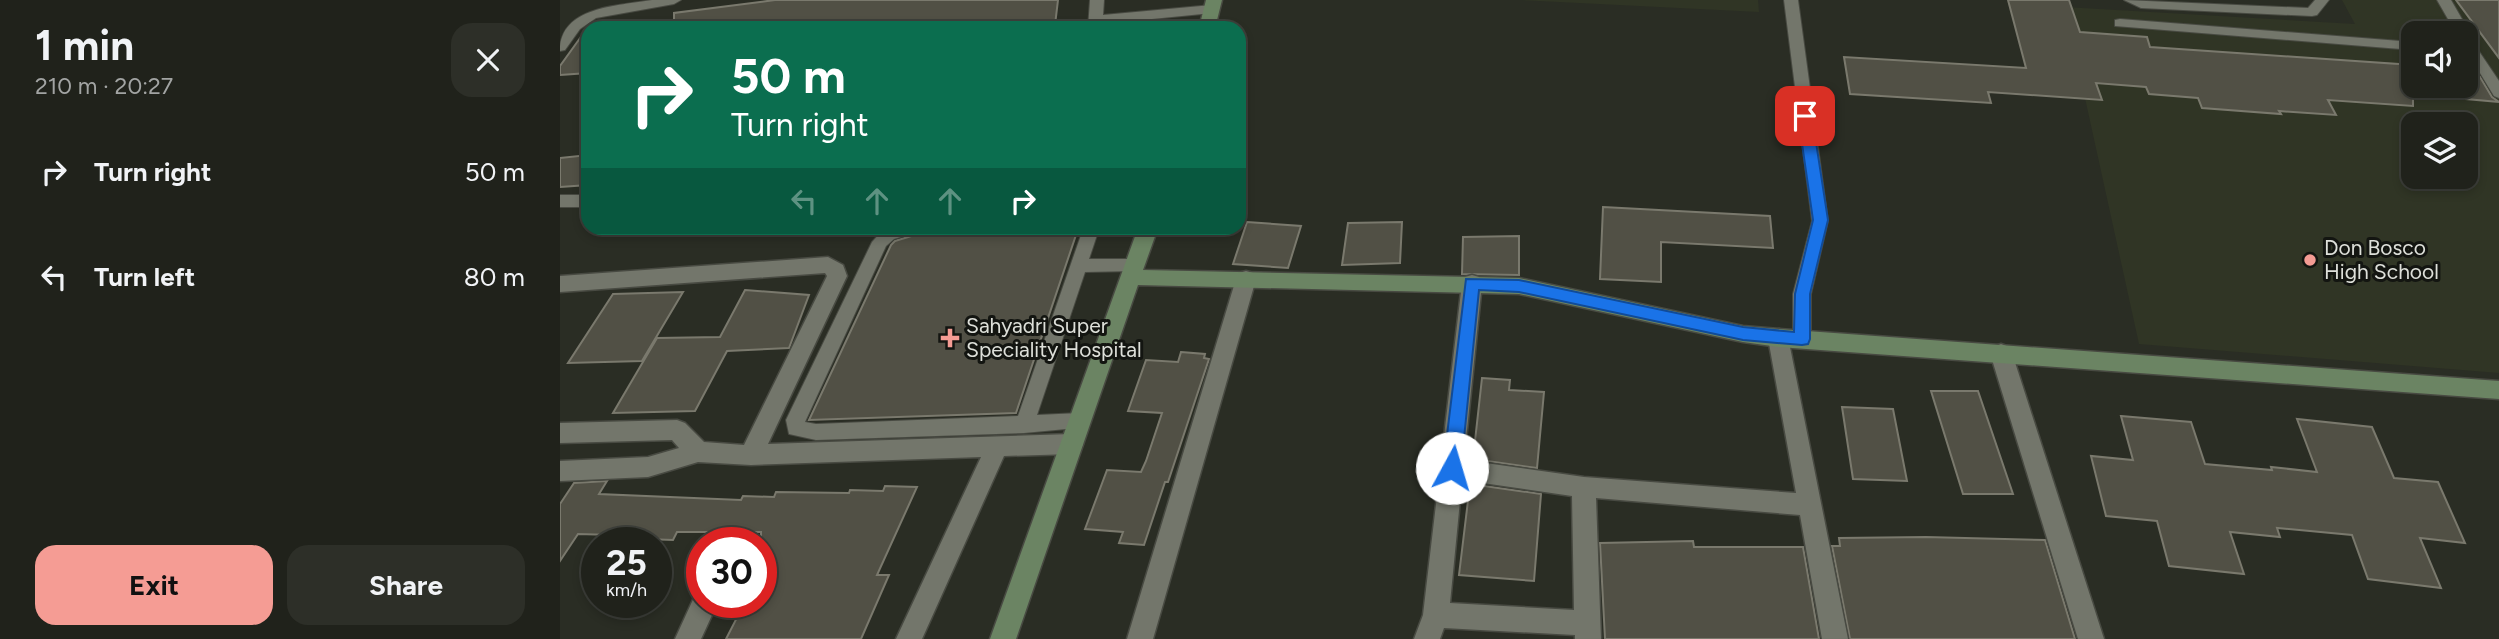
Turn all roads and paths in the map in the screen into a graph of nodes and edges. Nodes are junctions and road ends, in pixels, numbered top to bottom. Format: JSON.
{"nodes":[{"id":1,"x":674,"y":0,"type":"edge"},
{"id":2,"x":1097,"y":0,"type":"edge"},
{"id":3,"x":1791,"y":0,"type":"edge"},
{"id":4,"x":2131,"y":0,"type":"edge"},
{"id":5,"x":2322,"y":0,"type":"edge"},
{"id":6,"x":2444,"y":0,"type":"edge"},
{"id":7,"x":1213,"y":4,"type":"edge"},
{"id":8,"x":583,"y":21,"type":"edge"},
{"id":9,"x":1095,"y":21,"type":"edge"},
{"id":10,"x":1113,"y":21,"type":"edge"},
{"id":11,"x":1209,"y":21,"type":"edge"},
{"id":12,"x":2456,"y":21,"type":"edge"},
{"id":13,"x":581,"y":22,"type":"edge"},
{"id":14,"x":2120,"y":23,"type":"dead end"},
{"id":15,"x":2401,"y":45,"type":"edge"},
{"id":16,"x":560,"y":47,"type":"edge"},
{"id":17,"x":2478,"y":62,"type":"edge"},
{"id":18,"x":2499,"y":93,"type":"edge"},
{"id":19,"x":560,"y":201,"type":"edge"},
{"id":20,"x":581,"y":201,"type":"edge"},
{"id":21,"x":888,"y":235,"type":"edge"},
{"id":22,"x":1089,"y":235,"type":"edge"},
{"id":23,"x":1146,"y":235,"type":"edge"},
{"id":24,"x":1079,"y":266,"type":"junction"},
{"id":25,"x":1133,"y":271,"type":"junction"},
{"id":26,"x":1246,"y":279,"type":"junction"},
{"id":27,"x":1472,"y":283,"type":"junction"},
{"id":28,"x":560,"y":284,"type":"edge"},
{"id":29,"x":1791,"y":339,"type":"junction"},
{"id":30,"x":2001,"y":353,"type":"junction"},
{"id":31,"x":2499,"y":390,"type":"edge"},
{"id":32,"x":1080,"y":421,"type":"junction"},
{"id":33,"x":1032,"y":424,"type":"junction"},
{"id":34,"x":560,"y":433,"type":"edge"},
{"id":35,"x":1072,"y":444,"type":"junction"},
{"id":36,"x":996,"y":447,"type":"junction"},
{"id":37,"x":698,"y":452,"type":"junction"},
{"id":38,"x":751,"y":455,"type":"junction"},
{"id":39,"x":1452,"y":468,"type":"junction"},
{"id":40,"x":560,"y":471,"type":"edge"},
{"id":41,"x":1584,"y":487,"type":"junction"},
{"id":42,"x":1808,"y":505,"type":"junction"},
{"id":43,"x":698,"y":618,"type":"edge"},
{"id":44,"x":1432,"y":627,"type":"edge"},
{"id":45,"x":1588,"y":631,"type":"edge"},
{"id":46,"x":688,"y":639,"type":"edge"},
{"id":47,"x":909,"y":639,"type":"edge"},
{"id":48,"x":1003,"y":639,"type":"edge"},
{"id":49,"x":1140,"y":639,"type":"edge"},
{"id":50,"x":1835,"y":639,"type":"edge"},
{"id":51,"x":2091,"y":639,"type":"edge"}],
"edges":[{"from":1,"to":8,"type":"lane"},
{"from":2,"to":9,"type":"lane"},
{"from":3,"to":29,"type":"lane"},
{"from":4,"to":5,"type":"lane"},
{"from":6,"to":12,"type":"lane"},
{"from":7,"to":10,"type":"lane"},
{"from":7,"to":11,"type":"street"},
{"from":13,"to":16,"type":"lane"},
{"from":14,"to":15,"type":"lane"},
{"from":17,"to":18,"type":"lane"},
{"from":19,"to":20,"type":"lane"},
{"from":21,"to":33,"type":"lane"},
{"from":22,"to":24,"type":"lane"},
{"from":23,"to":25,"type":"street"},
{"from":24,"to":25,"type":"lane"},
{"from":24,"to":33,"type":"lane"},
{"from":25,"to":26,"type":"street"},
{"from":25,"to":32,"type":"street"},
{"from":26,"to":27,"type":"street"},
{"from":26,"to":49,"type":"street"},
{"from":27,"to":29,"type":"street"},
{"from":27,"to":39,"type":"street"},
{"from":28,"to":38,"type":"street"},
{"from":29,"to":30,"type":"street"},
{"from":29,"to":42,"type":"street"},
{"from":30,"to":31,"type":"street"},
{"from":30,"to":51,"type":"street"},
{"from":32,"to":33,"type":"lane"},
{"from":32,"to":35,"type":"street"},
{"from":34,"to":37,"type":"street"},
{"from":35,"to":36,"type":"street"},
{"from":35,"to":48,"type":"street"},
{"from":36,"to":38,"type":"street"},
{"from":36,"to":47,"type":"street"},
{"from":37,"to":38,"type":"street"},
{"from":37,"to":40,"type":"street"},
{"from":39,"to":41,"type":"street"},
{"from":39,"to":44,"type":"street"},
{"from":41,"to":42,"type":"street"},
{"from":41,"to":45,"type":"street"},
{"from":42,"to":50,"type":"street"},
{"from":43,"to":46,"type":"street"},
{"from":44,"to":45,"type":"street"}]}
